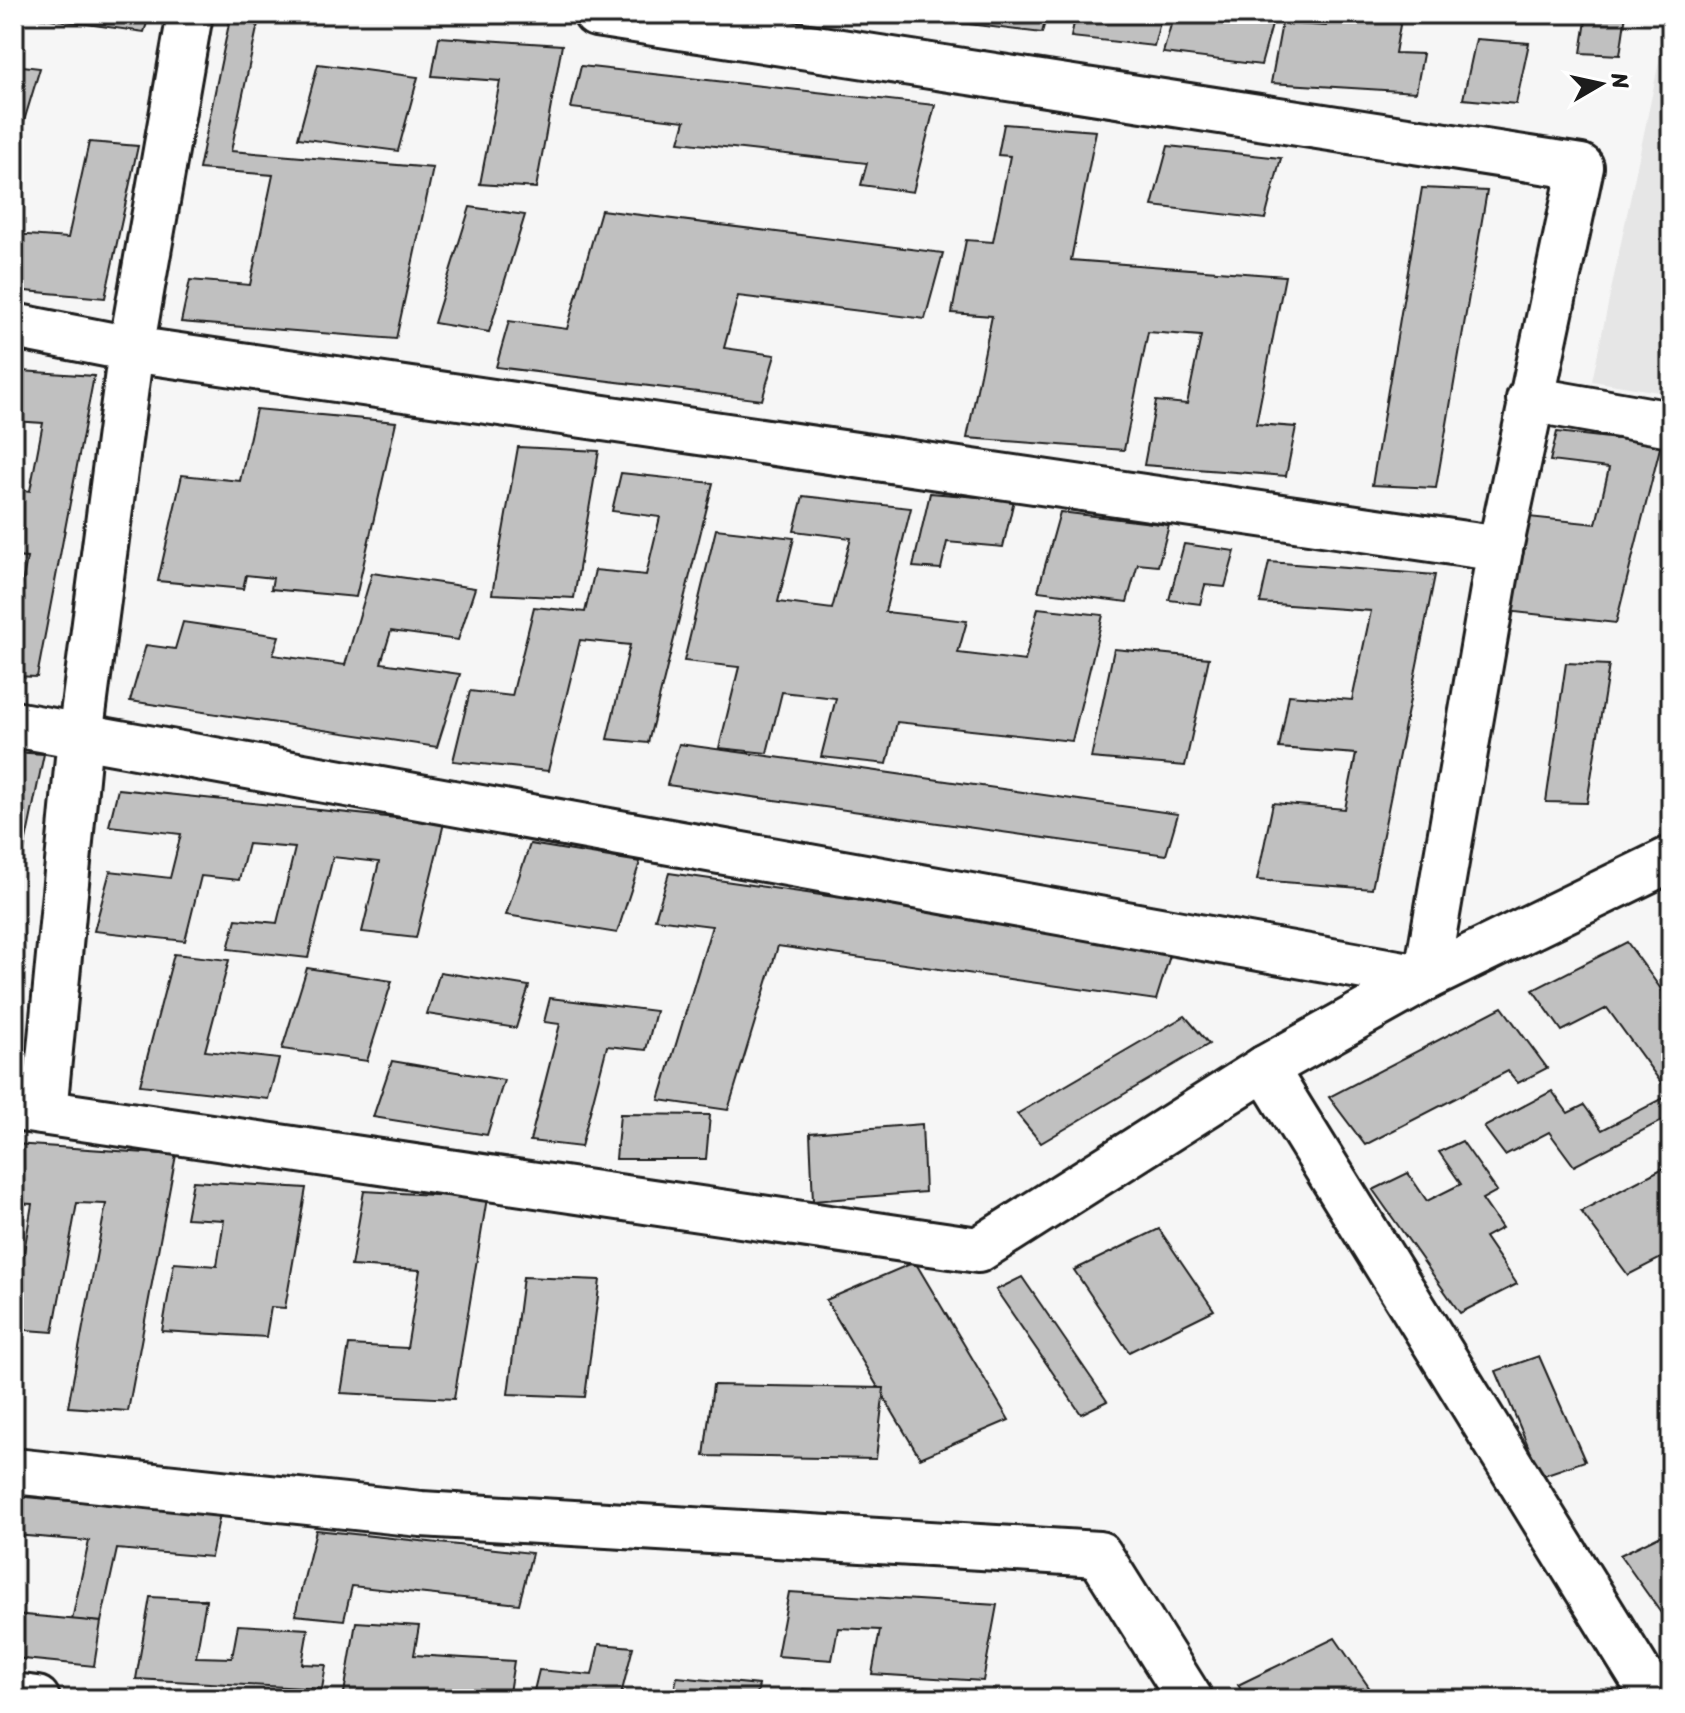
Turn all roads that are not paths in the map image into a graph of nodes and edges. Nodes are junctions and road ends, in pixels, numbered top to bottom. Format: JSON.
{"nodes":[{"id":1,"x":190,"y":14,"type":"edge"},
{"id":2,"x":596,"y":14,"type":"edge"},
{"id":3,"x":14,"y":326,"type":"edge"},
{"id":4,"x":131,"y":349,"type":"junction"},
{"id":5,"x":1529,"y":399,"type":"junction"},
{"id":6,"x":1671,"y":424,"type":"edge"},
{"id":7,"x":1500,"y":549,"type":"junction"},
{"id":8,"x":14,"y":724,"type":"edge"},
{"id":9,"x":80,"y":737,"type":"junction"},
{"id":10,"x":1671,"y":859,"type":"edge"},
{"id":11,"x":1426,"y":978,"type":"junction"},
{"id":12,"x":1265,"y":1068,"type":"junction"},
{"id":13,"x":29,"y":1110,"type":"edge"},
{"id":14,"x":14,"y":1471,"type":"edge"},
{"id":15,"x":14,"y":1696,"type":"edge"},
{"id":16,"x":37,"y":1699,"type":"edge"},
{"id":17,"x":1190,"y":1699,"type":"edge"},
{"id":18,"x":1655,"y":1699,"type":"edge"}],
"edges":[{"from":1,"to":4,"type":"street"},
{"from":2,"to":5,"type":"street"},
{"from":3,"to":4,"type":"street"},
{"from":4,"to":7,"type":"street"},
{"from":4,"to":9,"type":"street"},
{"from":5,"to":6,"type":"street"},
{"from":5,"to":7,"type":"street"},
{"from":7,"to":11,"type":"street"},
{"from":8,"to":9,"type":"street"},
{"from":9,"to":11,"type":"street"},
{"from":9,"to":13,"type":"street"},
{"from":10,"to":11,"type":"street"},
{"from":11,"to":12,"type":"street"},
{"from":12,"to":13,"type":"street"},
{"from":12,"to":18,"type":"street"},
{"from":14,"to":17,"type":"street"},
{"from":15,"to":16,"type":"street"}]}
